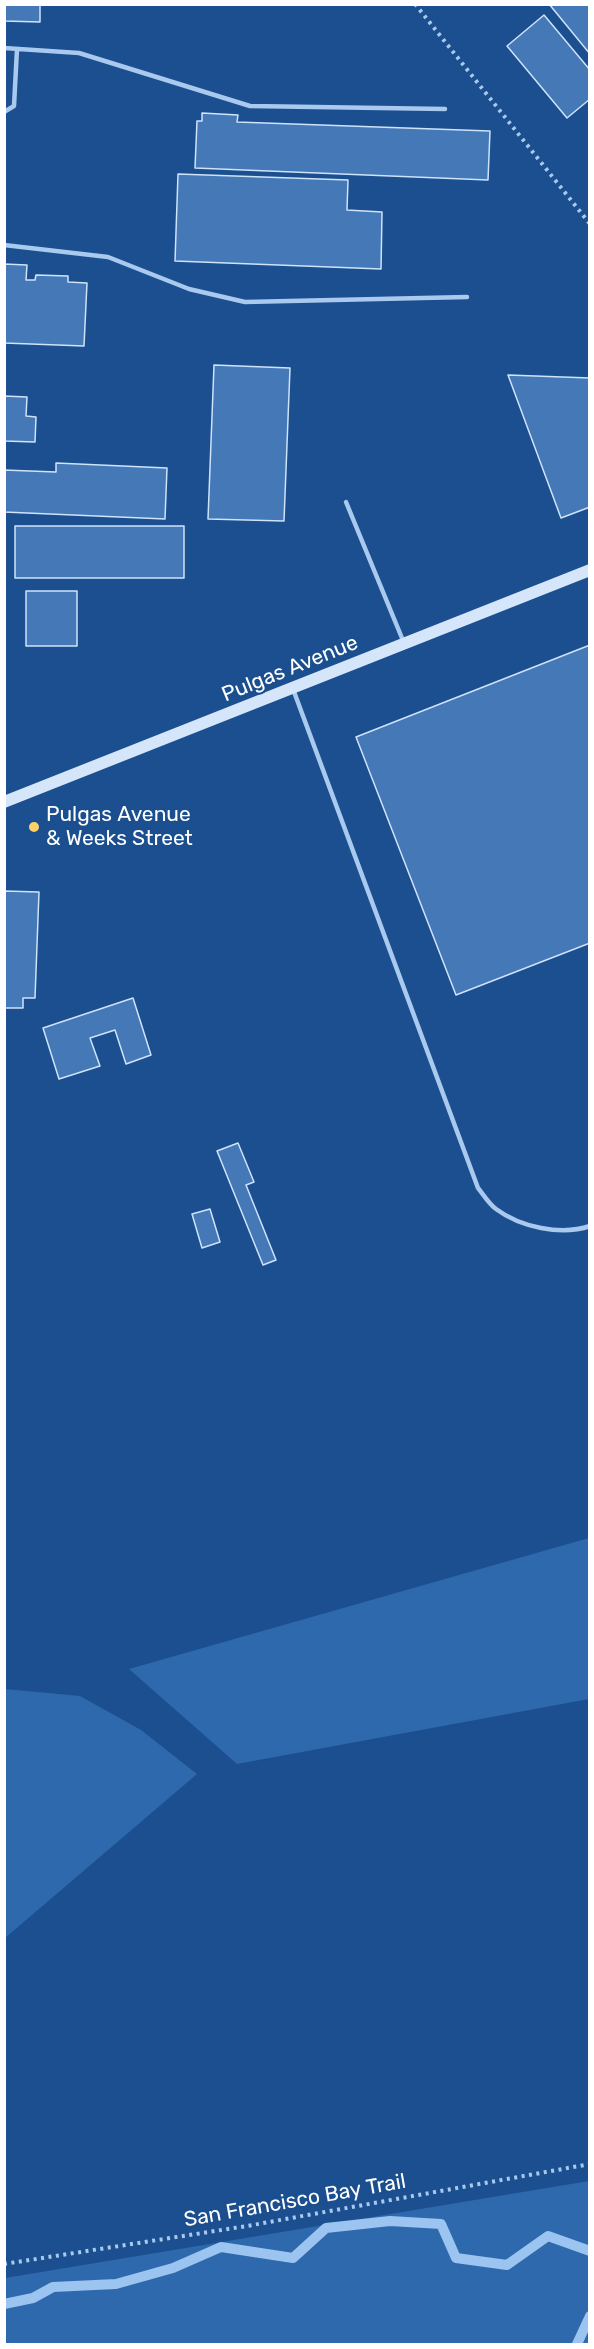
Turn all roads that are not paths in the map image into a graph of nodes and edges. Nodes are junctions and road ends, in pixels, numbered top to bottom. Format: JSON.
{"nodes":[{"id":1,"x":4,"y":48,"type":"edge"},
{"id":2,"x":17,"y":49,"type":"junction"},
{"id":3,"x":445,"y":109,"type":"dead end"},
{"id":4,"x":4,"y":111,"type":"edge"},
{"id":5,"x":4,"y":245,"type":"edge"},
{"id":6,"x":466,"y":297,"type":"dead end"},
{"id":7,"x":346,"y":502,"type":"dead end"},
{"id":8,"x":590,"y":570,"type":"edge"},
{"id":9,"x":404,"y":643,"type":"junction"},
{"id":10,"x":293,"y":689,"type":"junction"},
{"id":11,"x":4,"y":802,"type":"edge"},
{"id":12,"x":590,"y":1226,"type":"edge"}],
"edges":[{"from":1,"to":2,"type":"lane"},
{"from":2,"to":3,"type":"lane"},
{"from":2,"to":4,"type":"lane"},
{"from":5,"to":6,"type":"lane"},
{"from":7,"to":9,"type":"lane"},
{"from":8,"to":9,"type":"street","name":"Pulgas Avenue"},
{"from":9,"to":10,"type":"street","name":"Pulgas Avenue"},
{"from":10,"to":11,"type":"street","name":"Pulgas Avenue"},
{"from":10,"to":12,"type":"lane"}]}
